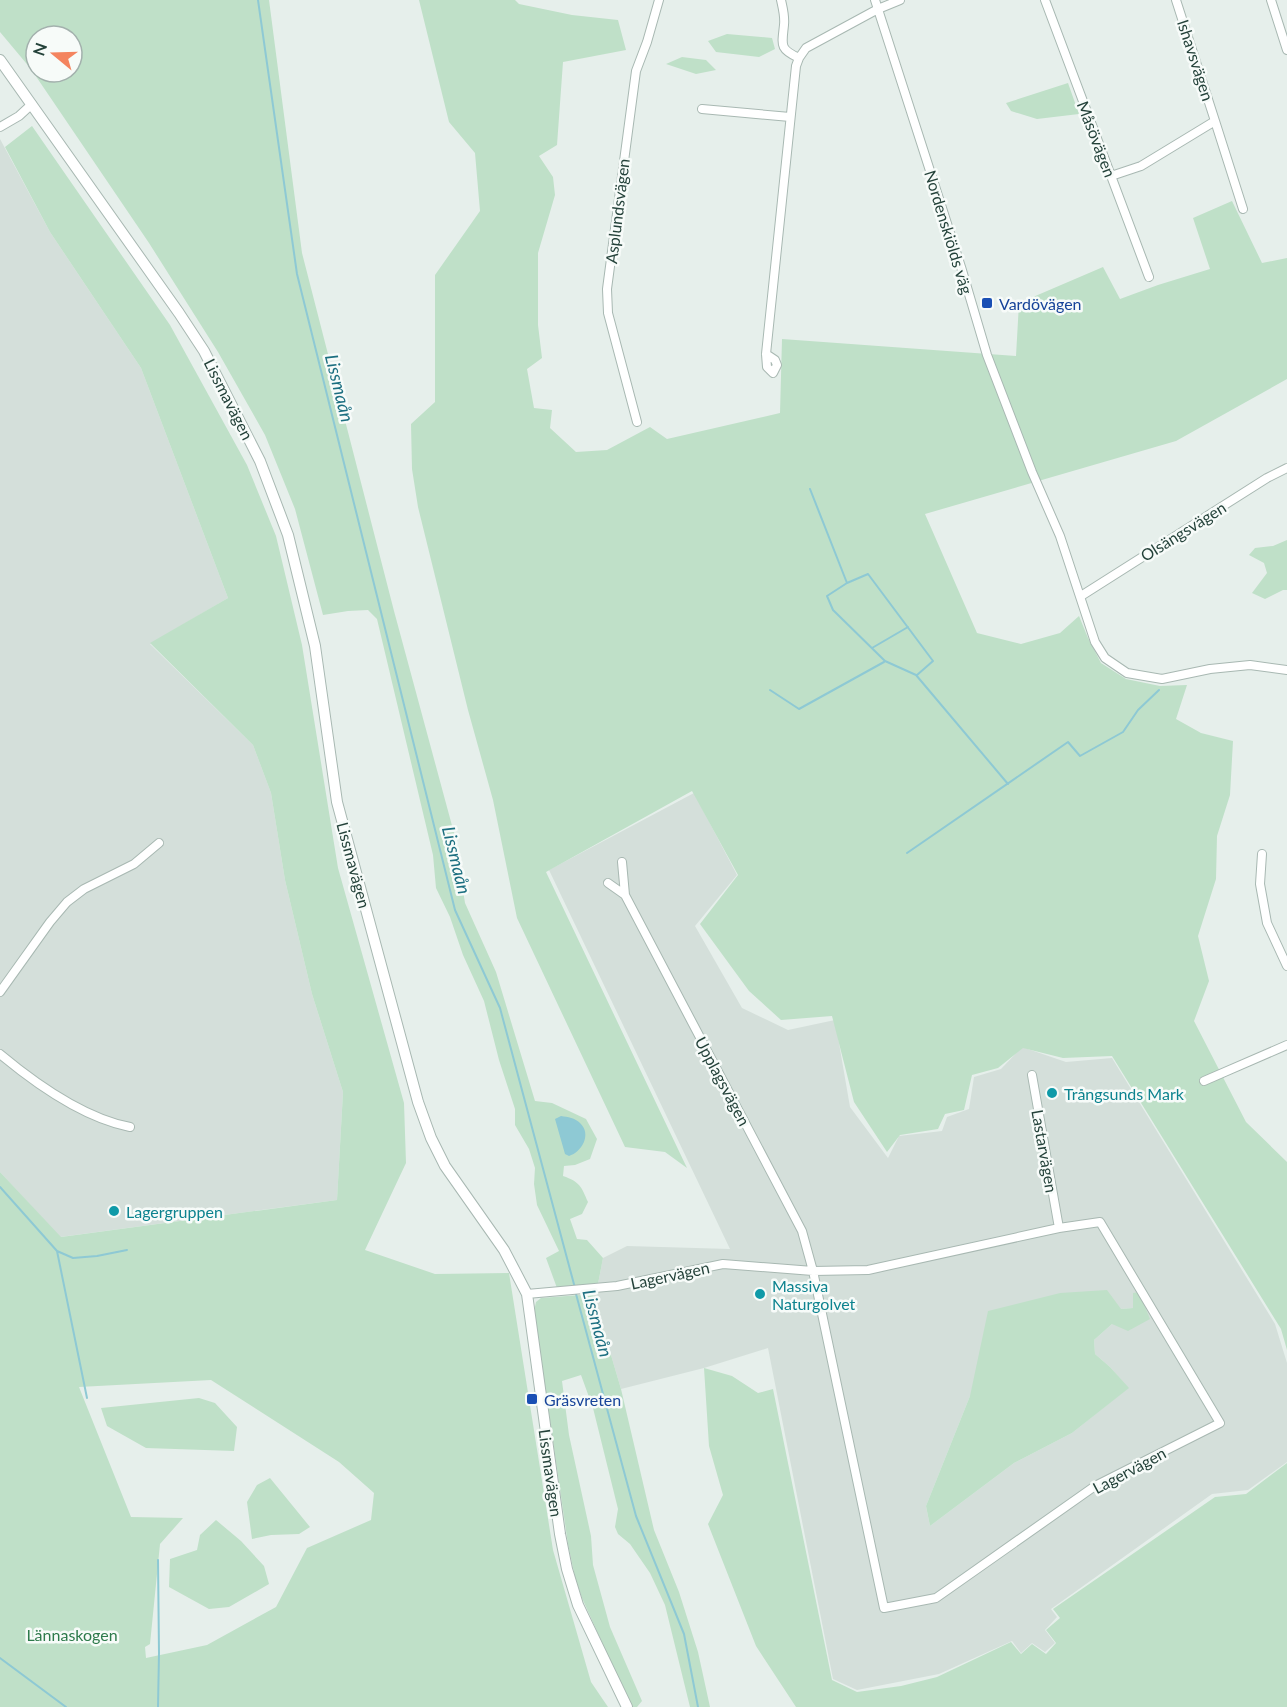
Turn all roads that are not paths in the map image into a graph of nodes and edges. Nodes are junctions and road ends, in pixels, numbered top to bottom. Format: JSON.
{"nodes":[{"id":1,"x":659,"y":0,"type":"edge"},
{"id":2,"x":781,"y":0,"type":"edge"},
{"id":3,"x":900,"y":0,"type":"edge"},
{"id":4,"x":1045,"y":0,"type":"edge"},
{"id":5,"x":1176,"y":0,"type":"edge"},
{"id":6,"x":1271,"y":0,"type":"edge"},
{"id":7,"x":877,"y":4,"type":"edge"},
{"id":8,"x":1287,"y":50,"type":"edge"},
{"id":9,"x":799,"y":58,"type":"junction"},
{"id":10,"x":0,"y":60,"type":"edge"},
{"id":11,"x":32,"y":104,"type":"junction"},
{"id":12,"x":702,"y":110,"type":"dead end"},
{"id":13,"x":790,"y":117,"type":"junction"},
{"id":14,"x":1215,"y":121,"type":"junction"},
{"id":15,"x":0,"y":127,"type":"edge"},
{"id":16,"x":1111,"y":176,"type":"junction"},
{"id":17,"x":1243,"y":209,"type":"dead end"},
{"id":18,"x":1149,"y":278,"type":"dead end"},
{"id":19,"x":766,"y":354,"type":"dead end"},
{"id":20,"x":637,"y":422,"type":"dead end"},
{"id":21,"x":1287,"y":468,"type":"edge"},
{"id":22,"x":1081,"y":596,"type":"junction"},
{"id":23,"x":1287,"y":670,"type":"edge"},
{"id":24,"x":159,"y":843,"type":"dead end"},
{"id":25,"x":1262,"y":854,"type":"dead end"},
{"id":26,"x":622,"y":862,"type":"dead end"},
{"id":27,"x":608,"y":883,"type":"dead end"},
{"id":28,"x":625,"y":895,"type":"junction"},
{"id":29,"x":1287,"y":966,"type":"edge"},
{"id":30,"x":0,"y":992,"type":"edge"},
{"id":31,"x":1287,"y":1046,"type":"edge"},
{"id":32,"x":0,"y":1054,"type":"edge"},
{"id":33,"x":1032,"y":1075,"type":"dead end"},
{"id":34,"x":1204,"y":1081,"type":"dead end"},
{"id":35,"x":130,"y":1127,"type":"dead end"},
{"id":36,"x":1059,"y":1228,"type":"junction"},
{"id":37,"x":813,"y":1271,"type":"junction"},
{"id":38,"x":527,"y":1294,"type":"junction"},
{"id":39,"x":627,"y":1707,"type":"edge"}],
"edges":[{"from":1,"to":20,"type":"street","name":"Asplundsvägen"},
{"from":2,"to":9,"type":"street"},
{"from":3,"to":7,"type":"street"},
{"from":4,"to":16,"type":"street","name":"Måsövägen"},
{"from":5,"to":14,"type":"street","name":"Ishavsvägen"},
{"from":6,"to":8,"type":"street"},
{"from":7,"to":9,"type":"street"},
{"from":7,"to":22,"type":"street","name":"Nordenskiölds väg"},
{"from":9,"to":13,"type":"street"},
{"from":10,"to":11,"type":"street","name":"Lissmavägen"},
{"from":11,"to":15,"type":"street"},
{"from":11,"to":38,"type":"street","name":"Lissmavägen"},
{"from":12,"to":13,"type":"street"},
{"from":13,"to":19,"type":"street"},
{"from":14,"to":16,"type":"street","name":"Ishavsvägen"},
{"from":14,"to":17,"type":"street","name":"Ishavsvägen"},
{"from":16,"to":18,"type":"street","name":"Måsövägen"},
{"from":21,"to":22,"type":"street","name":"Olsängsvägen"},
{"from":22,"to":23,"type":"street","name":"Nordenskiölds väg"},
{"from":24,"to":30,"type":"street"},
{"from":25,"to":29,"type":"street"},
{"from":26,"to":28,"type":"street"},
{"from":27,"to":28,"type":"street"},
{"from":28,"to":37,"type":"street","name":"Upplagsvägen"},
{"from":31,"to":34,"type":"street"},
{"from":32,"to":35,"type":"street"},
{"from":33,"to":36,"type":"street","name":"Lastarvägen"},
{"from":36,"to":37,"type":"street","name":"Lagervägen"},
{"from":36,"to":37,"type":"street","name":"Lagervägen"},
{"from":37,"to":38,"type":"street","name":"Lagervägen"},
{"from":38,"to":39,"type":"street","name":"Lissmavägen"}]}
